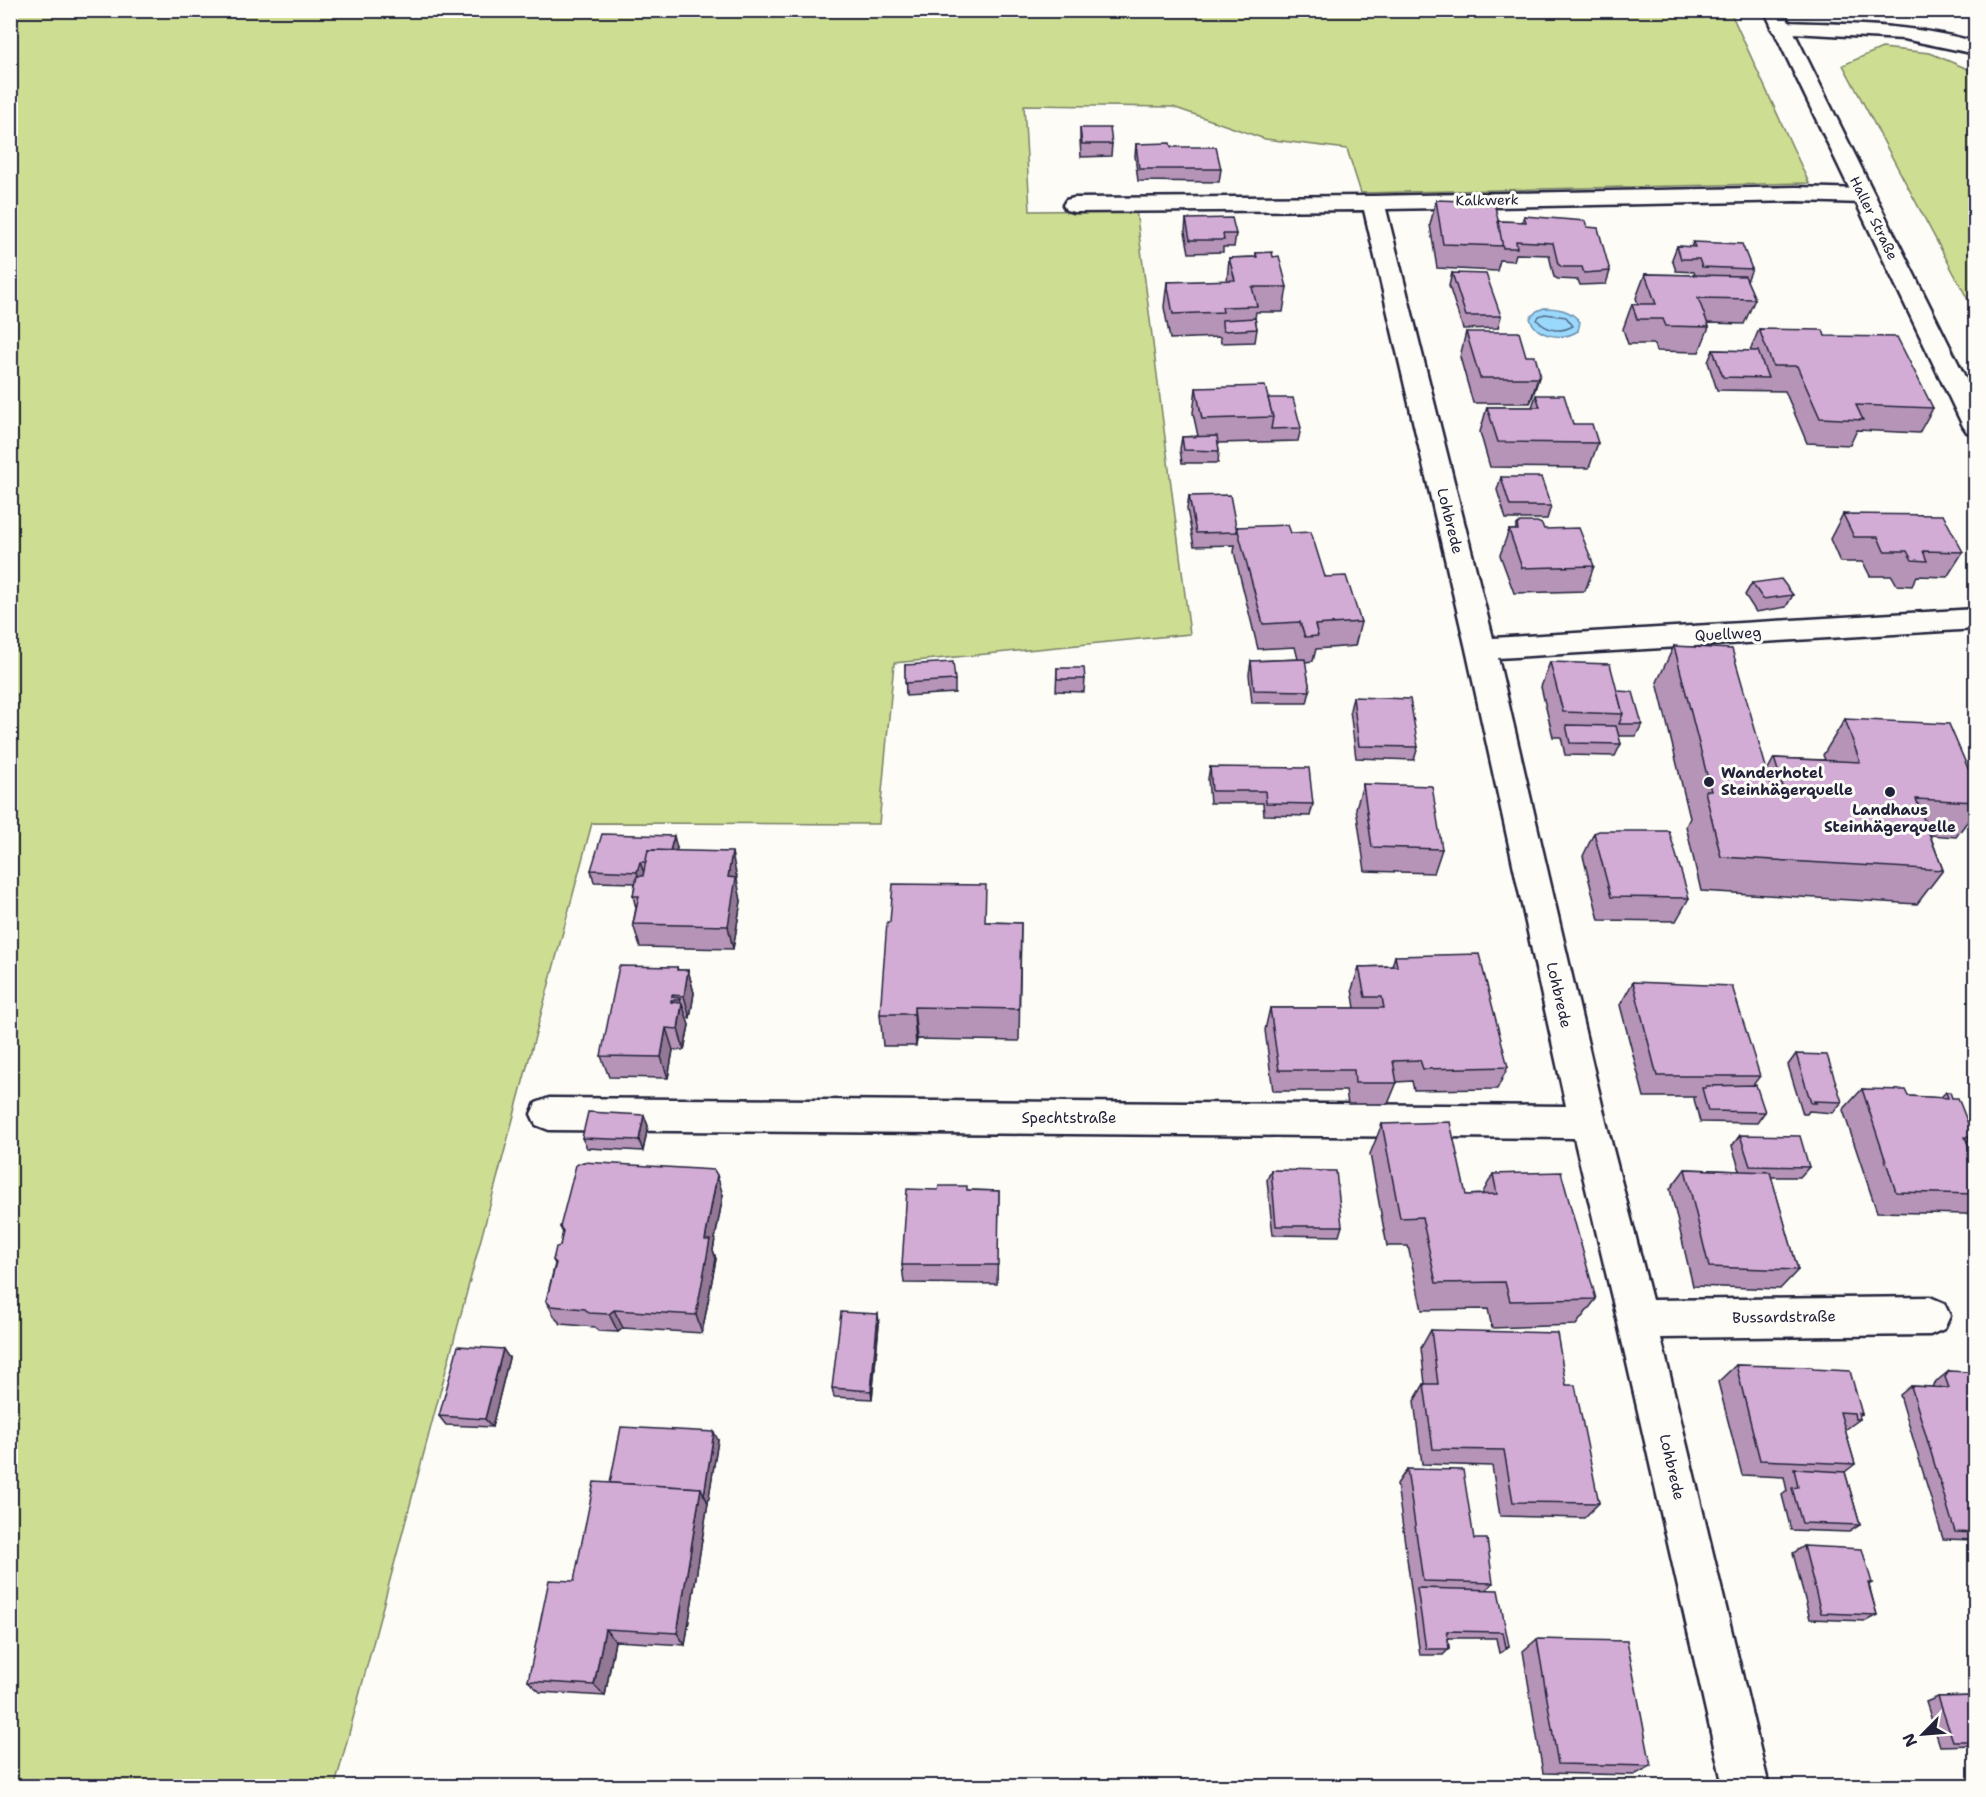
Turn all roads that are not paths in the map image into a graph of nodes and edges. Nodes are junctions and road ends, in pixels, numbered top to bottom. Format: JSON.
{"nodes":[{"id":1,"x":1777,"y":19,"type":"edge"},
{"id":2,"x":1976,"y":48,"type":"edge"},
{"id":3,"x":1863,"y":196,"type":"junction"},
{"id":4,"x":1373,"y":202,"type":"junction"},
{"id":5,"x":1074,"y":205,"type":"dead end"},
{"id":6,"x":1976,"y":426,"type":"edge"},
{"id":7,"x":1976,"y":619,"type":"edge"},
{"id":8,"x":1481,"y":649,"type":"junction"},
{"id":9,"x":549,"y":1114,"type":"dead end"},
{"id":10,"x":1588,"y":1122,"type":"junction"},
{"id":11,"x":1930,"y":1316,"type":"dead end"},
{"id":12,"x":1637,"y":1319,"type":"junction"},
{"id":13,"x":1746,"y":1786,"type":"edge"}],
"edges":[{"from":1,"to":2,"type":"street"},
{"from":1,"to":3,"type":"street","name":"Haller Straße"},
{"from":3,"to":4,"type":"street","name":"Kalkwerk"},
{"from":3,"to":6,"type":"street","name":"Haller Straße"},
{"from":4,"to":5,"type":"street","name":"Kalkwerk"},
{"from":4,"to":8,"type":"street","name":"Lohbrede"},
{"from":7,"to":8,"type":"street","name":"Quellweg"},
{"from":8,"to":10,"type":"street","name":"Lohbrede"},
{"from":9,"to":10,"type":"street","name":"Spechtstraße"},
{"from":10,"to":12,"type":"street","name":"Lohbrede"},
{"from":11,"to":12,"type":"street","name":"Bussardstraße"},
{"from":12,"to":13,"type":"street","name":"Lohbrede"}]}
